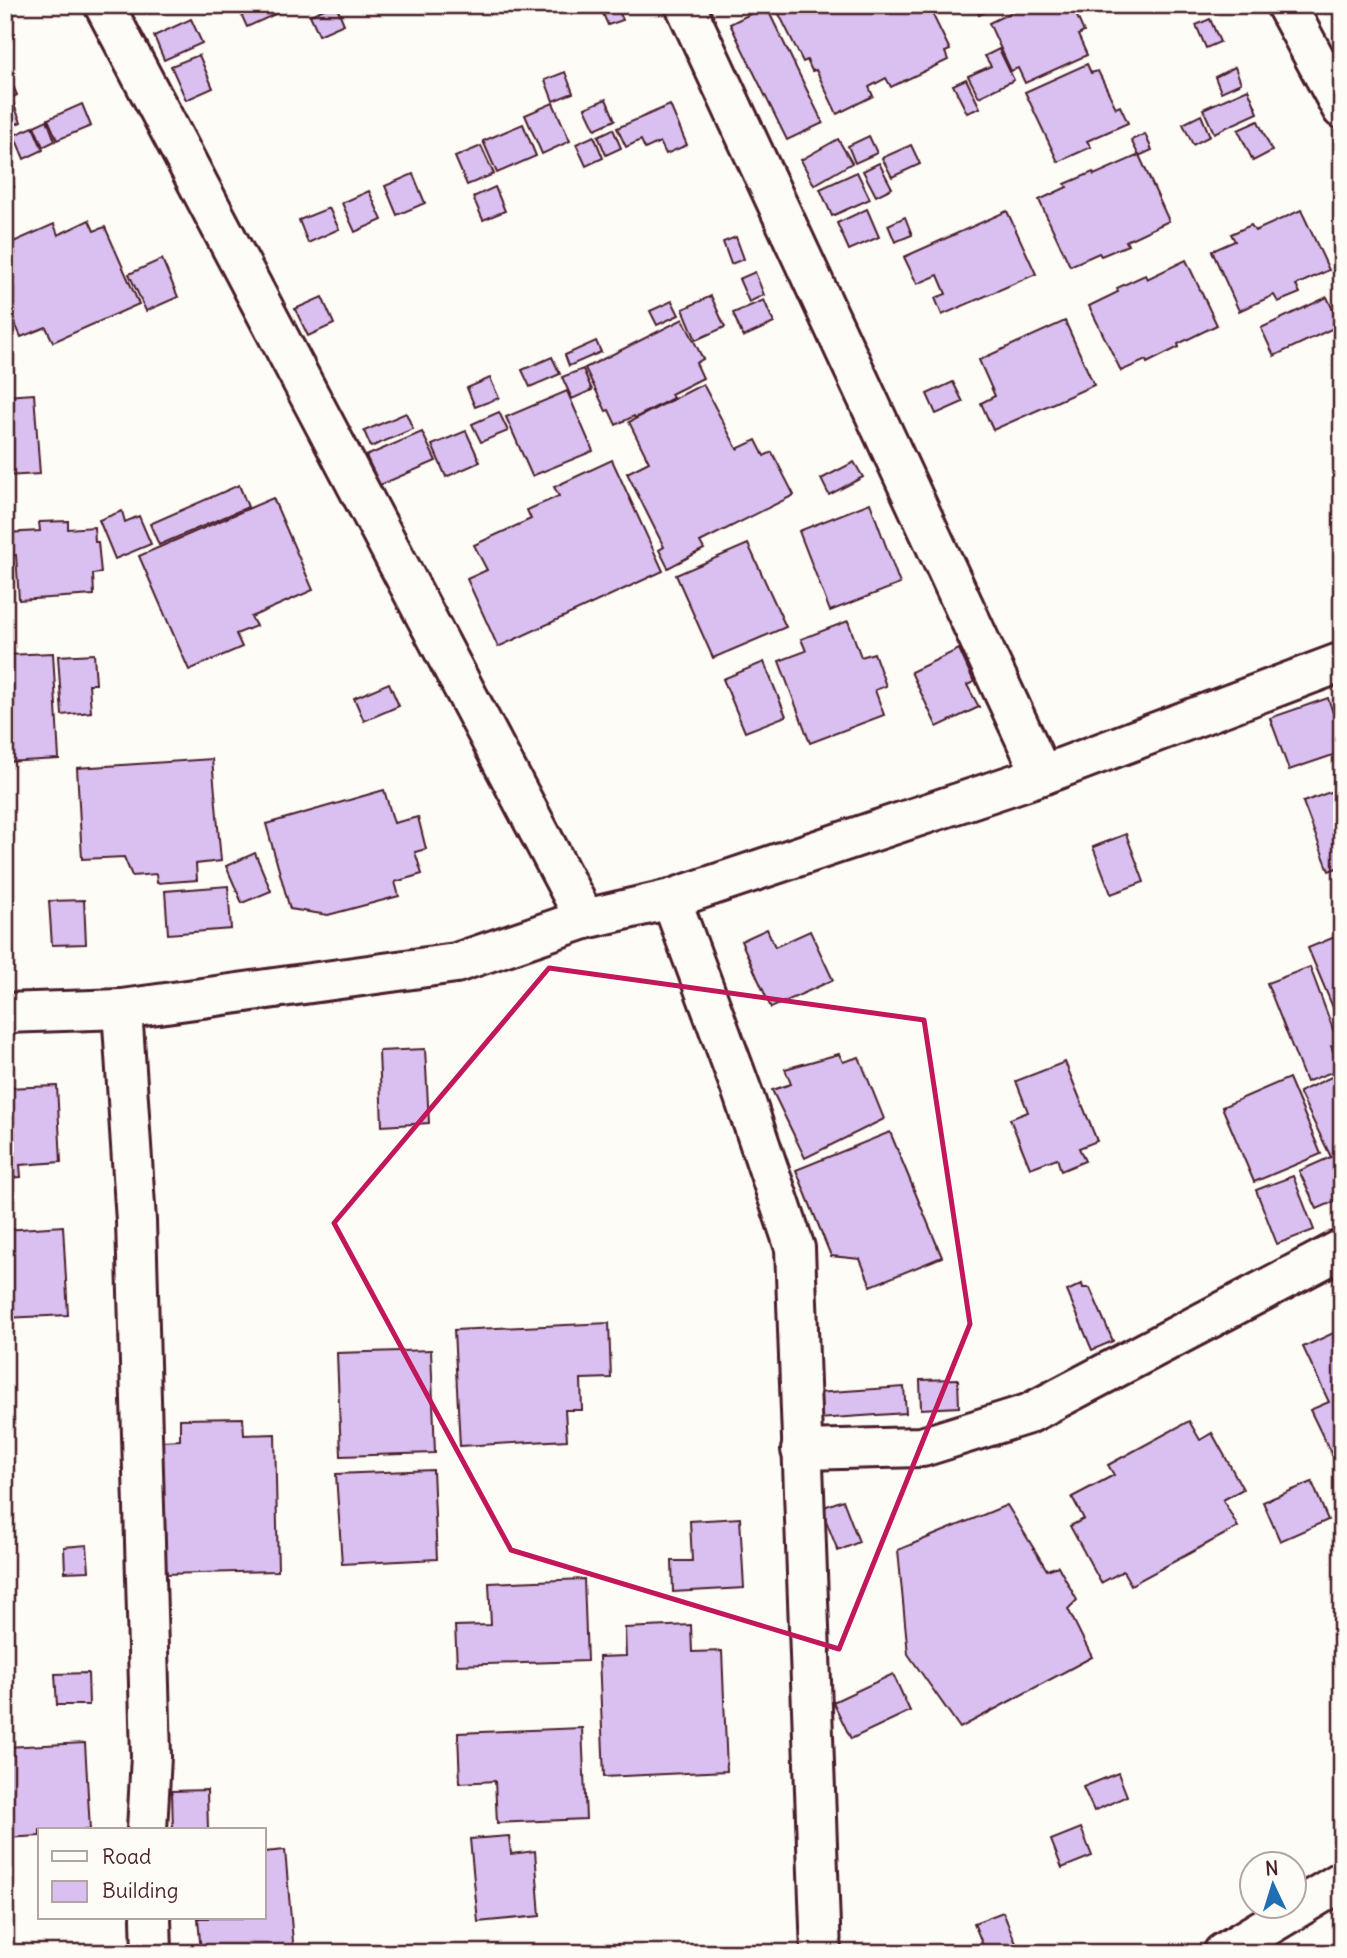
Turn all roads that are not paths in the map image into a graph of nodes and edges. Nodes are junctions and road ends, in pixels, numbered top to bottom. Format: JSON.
{"nodes":[{"id":1,"x":104,"y":5,"type":"edge"},
{"id":2,"x":685,"y":5,"type":"edge"},
{"id":3,"x":1286,"y":5,"type":"edge"},
{"id":4,"x":1342,"y":109,"type":"edge"},
{"id":5,"x":1342,"y":662,"type":"edge"},
{"id":6,"x":1042,"y":775,"type":"junction"},
{"id":7,"x":671,"y":899,"type":"junction"},
{"id":8,"x":585,"y":919,"type":"junction"},
{"id":9,"x":122,"y":1009,"type":"junction"},
{"id":10,"x":5,"y":1013,"type":"edge"},
{"id":11,"x":1342,"y":1249,"type":"edge"},
{"id":12,"x":802,"y":1450,"type":"junction"},
{"id":13,"x":147,"y":1828,"type":"edge"},
{"id":14,"x":1342,"y":1881,"type":"edge"},
{"id":15,"x":150,"y":1920,"type":"edge"},
{"id":16,"x":152,"y":1953,"type":"edge"},
{"id":17,"x":821,"y":1953,"type":"edge"},
{"id":18,"x":1223,"y":1953,"type":"edge"}],
"edges":[{"from":1,"to":8,"type":"street"},
{"from":2,"to":6,"type":"street"},
{"from":3,"to":4,"type":"street"},
{"from":5,"to":6,"type":"street"},
{"from":6,"to":7,"type":"street"},
{"from":7,"to":8,"type":"street"},
{"from":7,"to":12,"type":"street"},
{"from":8,"to":9,"type":"street"},
{"from":9,"to":10,"type":"street"},
{"from":9,"to":13,"type":"street"},
{"from":11,"to":12,"type":"street"},
{"from":12,"to":17,"type":"street"},
{"from":14,"to":18,"type":"street"},
{"from":15,"to":16,"type":"street"}]}
